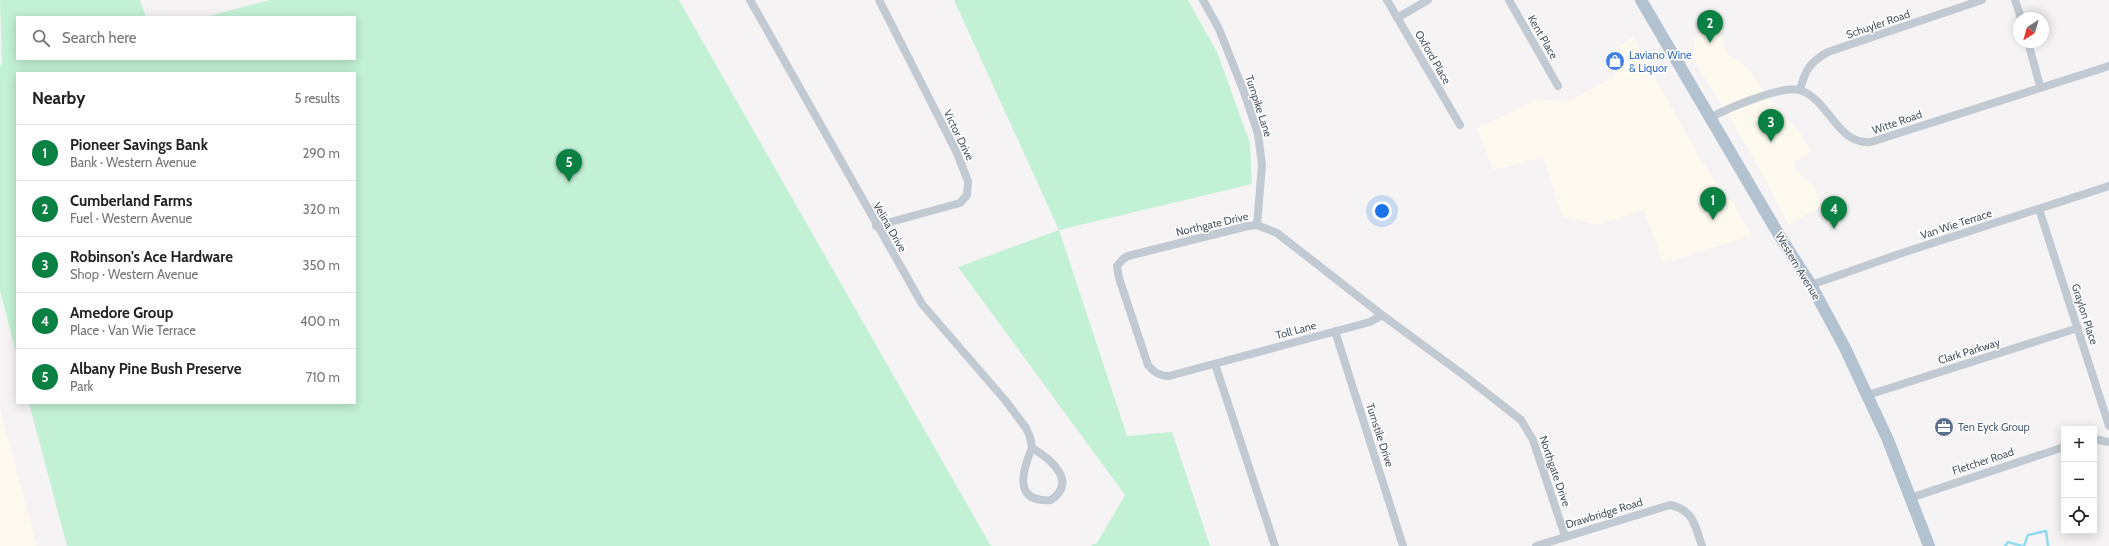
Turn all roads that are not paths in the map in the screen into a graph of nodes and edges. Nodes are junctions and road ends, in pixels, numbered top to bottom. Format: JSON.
{"nodes":[{"id":1,"x":750,"y":0,"type":"edge"},
{"id":2,"x":879,"y":0,"type":"edge"},
{"id":3,"x":1203,"y":0,"type":"edge"},
{"id":4,"x":1387,"y":0,"type":"edge"},
{"id":5,"x":1428,"y":0,"type":"edge"},
{"id":6,"x":1509,"y":0,"type":"edge"},
{"id":7,"x":1641,"y":0,"type":"edge"},
{"id":8,"x":1982,"y":0,"type":"edge"},
{"id":9,"x":2015,"y":0,"type":"edge"},
{"id":10,"x":2019,"y":12,"type":"edge"},
{"id":11,"x":1397,"y":18,"type":"junction"},
{"id":12,"x":2030,"y":48,"type":"edge"},
{"id":13,"x":2109,"y":66,"type":"edge"},
{"id":14,"x":1558,"y":86,"type":"dead end"},
{"id":15,"x":2040,"y":86,"type":"junction"},
{"id":16,"x":1800,"y":90,"type":"junction"},
{"id":17,"x":1710,"y":118,"type":"junction"},
{"id":18,"x":1460,"y":125,"type":"dead end"},
{"id":19,"x":2109,"y":186,"type":"edge"},
{"id":20,"x":2039,"y":209,"type":"junction"},
{"id":21,"x":1258,"y":225,"type":"junction"},
{"id":22,"x":876,"y":226,"type":"junction"},
{"id":23,"x":1810,"y":285,"type":"junction"},
{"id":24,"x":1382,"y":316,"type":"junction"},
{"id":25,"x":2078,"y":328,"type":"junction"},
{"id":26,"x":1335,"y":331,"type":"junction"},
{"id":27,"x":1215,"y":364,"type":"junction"},
{"id":28,"x":1868,"y":395,"type":"junction"},
{"id":29,"x":2109,"y":426,"type":"edge"},
{"id":30,"x":2097,"y":440,"type":"edge"},
{"id":31,"x":2109,"y":442,"type":"edge"},
{"id":32,"x":1032,"y":448,"type":"junction"},
{"id":33,"x":2061,"y":448,"type":"edge"},
{"id":34,"x":1910,"y":498,"type":"junction"},
{"id":35,"x":1565,"y":536,"type":"junction"},
{"id":36,"x":1275,"y":546,"type":"edge"},
{"id":37,"x":1404,"y":546,"type":"edge"},
{"id":38,"x":1536,"y":546,"type":"edge"},
{"id":39,"x":1702,"y":546,"type":"edge"},
{"id":40,"x":1929,"y":546,"type":"edge"}],
"edges":[{"from":1,"to":22,"type":"street","name":"Velina Drive"},
{"from":2,"to":22,"type":"street","name":"Victor Drive"},
{"from":3,"to":21,"type":"street","name":"Turnpike Lane"},
{"from":4,"to":11,"type":"street","name":"Oxford Place"},
{"from":5,"to":11,"type":"street"},
{"from":6,"to":14,"type":"street","name":"Kent Place"},
{"from":7,"to":17,"type":"main road","name":"Western Avenue"},
{"from":8,"to":16,"type":"street","name":"Schuyler Road"},
{"from":9,"to":10,"type":"street"},
{"from":11,"to":18,"type":"street","name":"Oxford Place"},
{"from":12,"to":15,"type":"street"},
{"from":13,"to":15,"type":"street","name":"Witte Road"},
{"from":15,"to":16,"type":"street","name":"Witte Road"},
{"from":16,"to":17,"type":"street"},
{"from":17,"to":23,"type":"main road","name":"Western Avenue"},
{"from":19,"to":20,"type":"street","name":"Van Wie Terrace"},
{"from":20,"to":23,"type":"street","name":"Van Wie Terrace"},
{"from":20,"to":25,"type":"street","name":"Graylon Place"},
{"from":21,"to":24,"type":"street","name":"Northgate Drive"},
{"from":21,"to":27,"type":"street","name":"Northgate Drive"},
{"from":22,"to":32,"type":"street","name":"Velina Drive"},
{"from":23,"to":28,"type":"main road","name":"Western Avenue"},
{"from":24,"to":26,"type":"street","name":"Toll Lane"},
{"from":24,"to":35,"type":"street","name":"Northgate Drive"},
{"from":25,"to":28,"type":"street","name":"Clark Parkway"},
{"from":25,"to":29,"type":"street","name":"Graylon Place"},
{"from":26,"to":27,"type":"street","name":"Toll Lane"},
{"from":26,"to":37,"type":"street","name":"Turnstile Drive"},
{"from":27,"to":36,"type":"street"},
{"from":28,"to":34,"type":"main road","name":"Western Avenue"},
{"from":30,"to":31,"type":"street"},
{"from":32,"to":32,"type":"street"},
{"from":33,"to":34,"type":"street","name":"Fletcher Road"},
{"from":34,"to":40,"type":"main road","name":"Western Avenue"},
{"from":35,"to":38,"type":"street","name":"Drawbridge Road"},
{"from":35,"to":39,"type":"street","name":"Drawbridge Road"}]}
